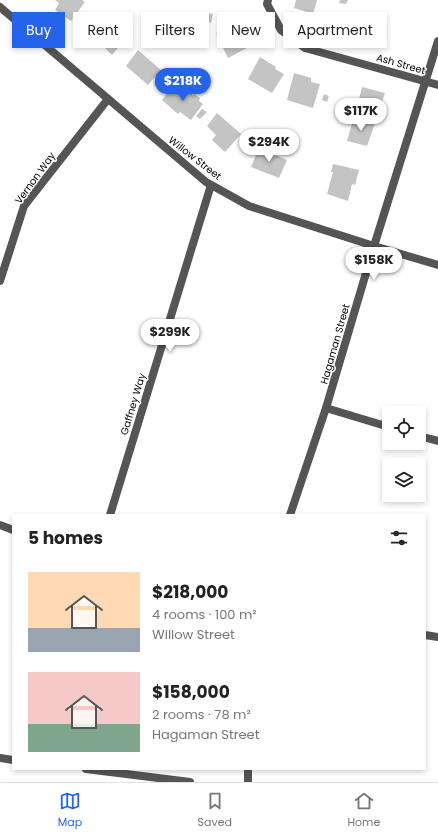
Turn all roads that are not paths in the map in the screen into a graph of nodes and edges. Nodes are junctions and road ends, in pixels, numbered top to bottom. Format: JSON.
{"nodes":[{"id":1,"x":268,"y":0,"type":"edge"},
{"id":2,"x":0,"y":7,"type":"edge"},
{"id":3,"x":438,"y":41,"type":"edge"},
{"id":4,"x":425,"y":82,"type":"junction"},
{"id":5,"x":438,"y":85,"type":"edge"},
{"id":6,"x":108,"y":99,"type":"junction"},
{"id":7,"x":211,"y":185,"type":"junction"},
{"id":8,"x":374,"y":246,"type":"junction"},
{"id":9,"x":438,"y":265,"type":"edge"},
{"id":10,"x":0,"y":281,"type":"edge"},
{"id":11,"x":326,"y":408,"type":"junction"},
{"id":12,"x":382,"y":425,"type":"edge"},
{"id":13,"x":426,"y":438,"type":"edge"},
{"id":14,"x":438,"y":441,"type":"edge"},
{"id":15,"x":110,"y":514,"type":"edge"},
{"id":16,"x":290,"y":514,"type":"edge"},
{"id":17,"x":0,"y":525,"type":"edge"},
{"id":18,"x":12,"y":530,"type":"edge"},
{"id":19,"x":426,"y":635,"type":"edge"},
{"id":20,"x":438,"y":637,"type":"edge"},
{"id":21,"x":0,"y":758,"type":"edge"},
{"id":22,"x":12,"y":760,"type":"edge"},
{"id":23,"x":94,"y":770,"type":"edge"},
{"id":24,"x":248,"y":770,"type":"edge"},
{"id":25,"x":190,"y":782,"type":"edge"},
{"id":26,"x":248,"y":782,"type":"edge"}],
"edges":[{"from":1,"to":4,"type":"street","name":"Ash Street"},
{"from":2,"to":6,"type":"street","name":"Willow Street"},
{"from":3,"to":4,"type":"street","name":"Hagaman Street"},
{"from":4,"to":5,"type":"street","name":"Ash Street"},
{"from":4,"to":8,"type":"street","name":"Hagaman Street"},
{"from":6,"to":7,"type":"street","name":"Willow Street"},
{"from":6,"to":10,"type":"street","name":"Vernon Way"},
{"from":7,"to":8,"type":"street","name":"Willow Street"},
{"from":7,"to":15,"type":"street","name":"Gaffney Way"},
{"from":8,"to":9,"type":"street","name":"Willow Street"},
{"from":8,"to":11,"type":"street","name":"Hagaman Street"},
{"from":11,"to":12,"type":"street"},
{"from":11,"to":16,"type":"street","name":"Hagaman Street"},
{"from":13,"to":14,"type":"street"},
{"from":17,"to":18,"type":"street"},
{"from":19,"to":20,"type":"street"},
{"from":21,"to":22,"type":"street"},
{"from":23,"to":25,"type":"street"},
{"from":24,"to":26,"type":"street"}]}
